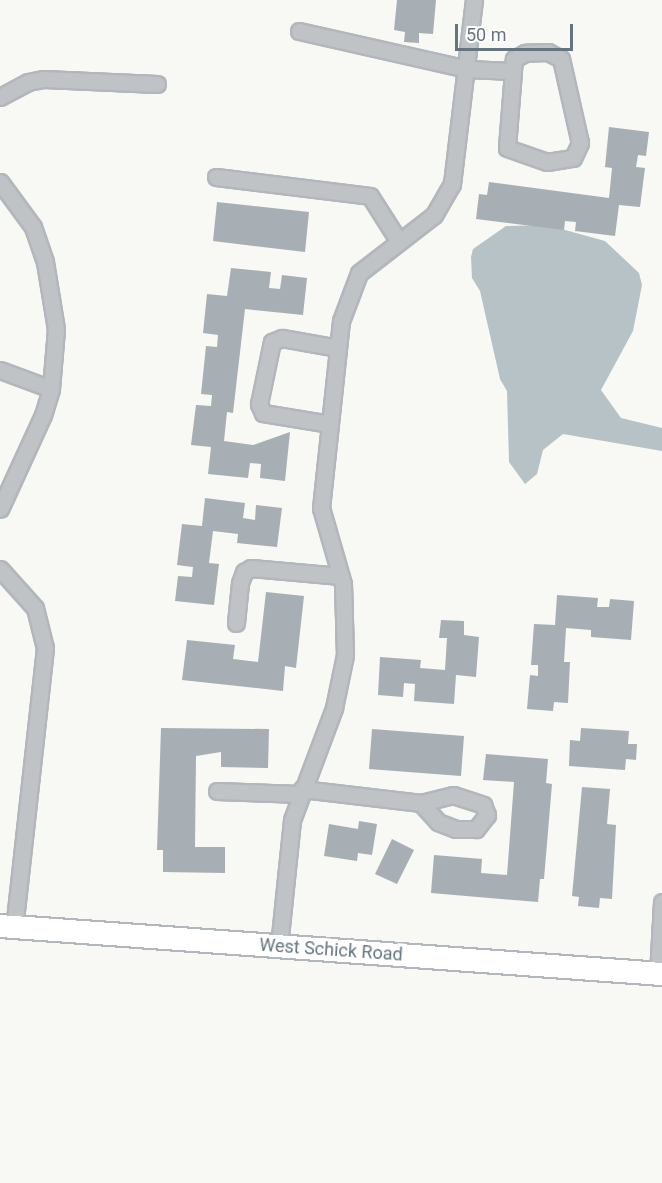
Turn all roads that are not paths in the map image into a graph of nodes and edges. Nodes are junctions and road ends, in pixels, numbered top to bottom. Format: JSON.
{"nodes":[{"id":1,"x":474,"y":0,"type":"edge"},
{"id":2,"x":299,"y":31,"type":"dead end"},
{"id":3,"x":467,"y":69,"type":"junction"},
{"id":4,"x":513,"y":71,"type":"junction"},
{"id":5,"x":157,"y":84,"type":"dead end"},
{"id":6,"x":0,"y":97,"type":"edge"},
{"id":7,"x":216,"y":177,"type":"dead end"},
{"id":8,"x":0,"y":182,"type":"edge"},
{"id":9,"x":398,"y":240,"type":"junction"},
{"id":10,"x":338,"y":348,"type":"junction"},
{"id":11,"x":0,"y":370,"type":"edge"},
{"id":12,"x":51,"y":389,"type":"junction"},
{"id":13,"x":330,"y":424,"type":"junction"},
{"id":14,"x":0,"y":509,"type":"edge"},
{"id":15,"x":0,"y":569,"type":"edge"},
{"id":16,"x":341,"y":576,"type":"junction"},
{"id":17,"x":236,"y":623,"type":"dead end"},
{"id":18,"x":217,"y":791,"type":"dead end"},
{"id":19,"x":301,"y":791,"type":"junction"},
{"id":20,"x":421,"y":802,"type":"dead end"},
{"id":21,"x":662,"y":902,"type":"edge"},
{"id":22,"x":7,"y":926,"type":"edge"},
{"id":23,"x":279,"y":946,"type":"junction"},
{"id":24,"x":660,"y":974,"type":"edge"}],
"edges":[{"from":1,"to":3,"type":"street"},
{"from":2,"to":3,"type":"street"},
{"from":3,"to":4,"type":"street"},
{"from":3,"to":9,"type":"street"},
{"from":4,"to":4,"type":"street"},
{"from":5,"to":6,"type":"street"},
{"from":7,"to":9,"type":"street"},
{"from":8,"to":12,"type":"street"},
{"from":9,"to":10,"type":"street"},
{"from":10,"to":13,"type":"street"},
{"from":10,"to":13,"type":"street"},
{"from":11,"to":12,"type":"street"},
{"from":12,"to":14,"type":"street"},
{"from":13,"to":16,"type":"street"},
{"from":15,"to":22,"type":"street"},
{"from":16,"to":17,"type":"street"},
{"from":16,"to":19,"type":"street"},
{"from":18,"to":19,"type":"street"},
{"from":19,"to":20,"type":"street"},
{"from":19,"to":23,"type":"street"},
{"from":21,"to":24,"type":"street"},
{"from":22,"to":23,"type":"street","name":"West Schick Road"},
{"from":23,"to":24,"type":"street","name":"West Schick Road"}]}
